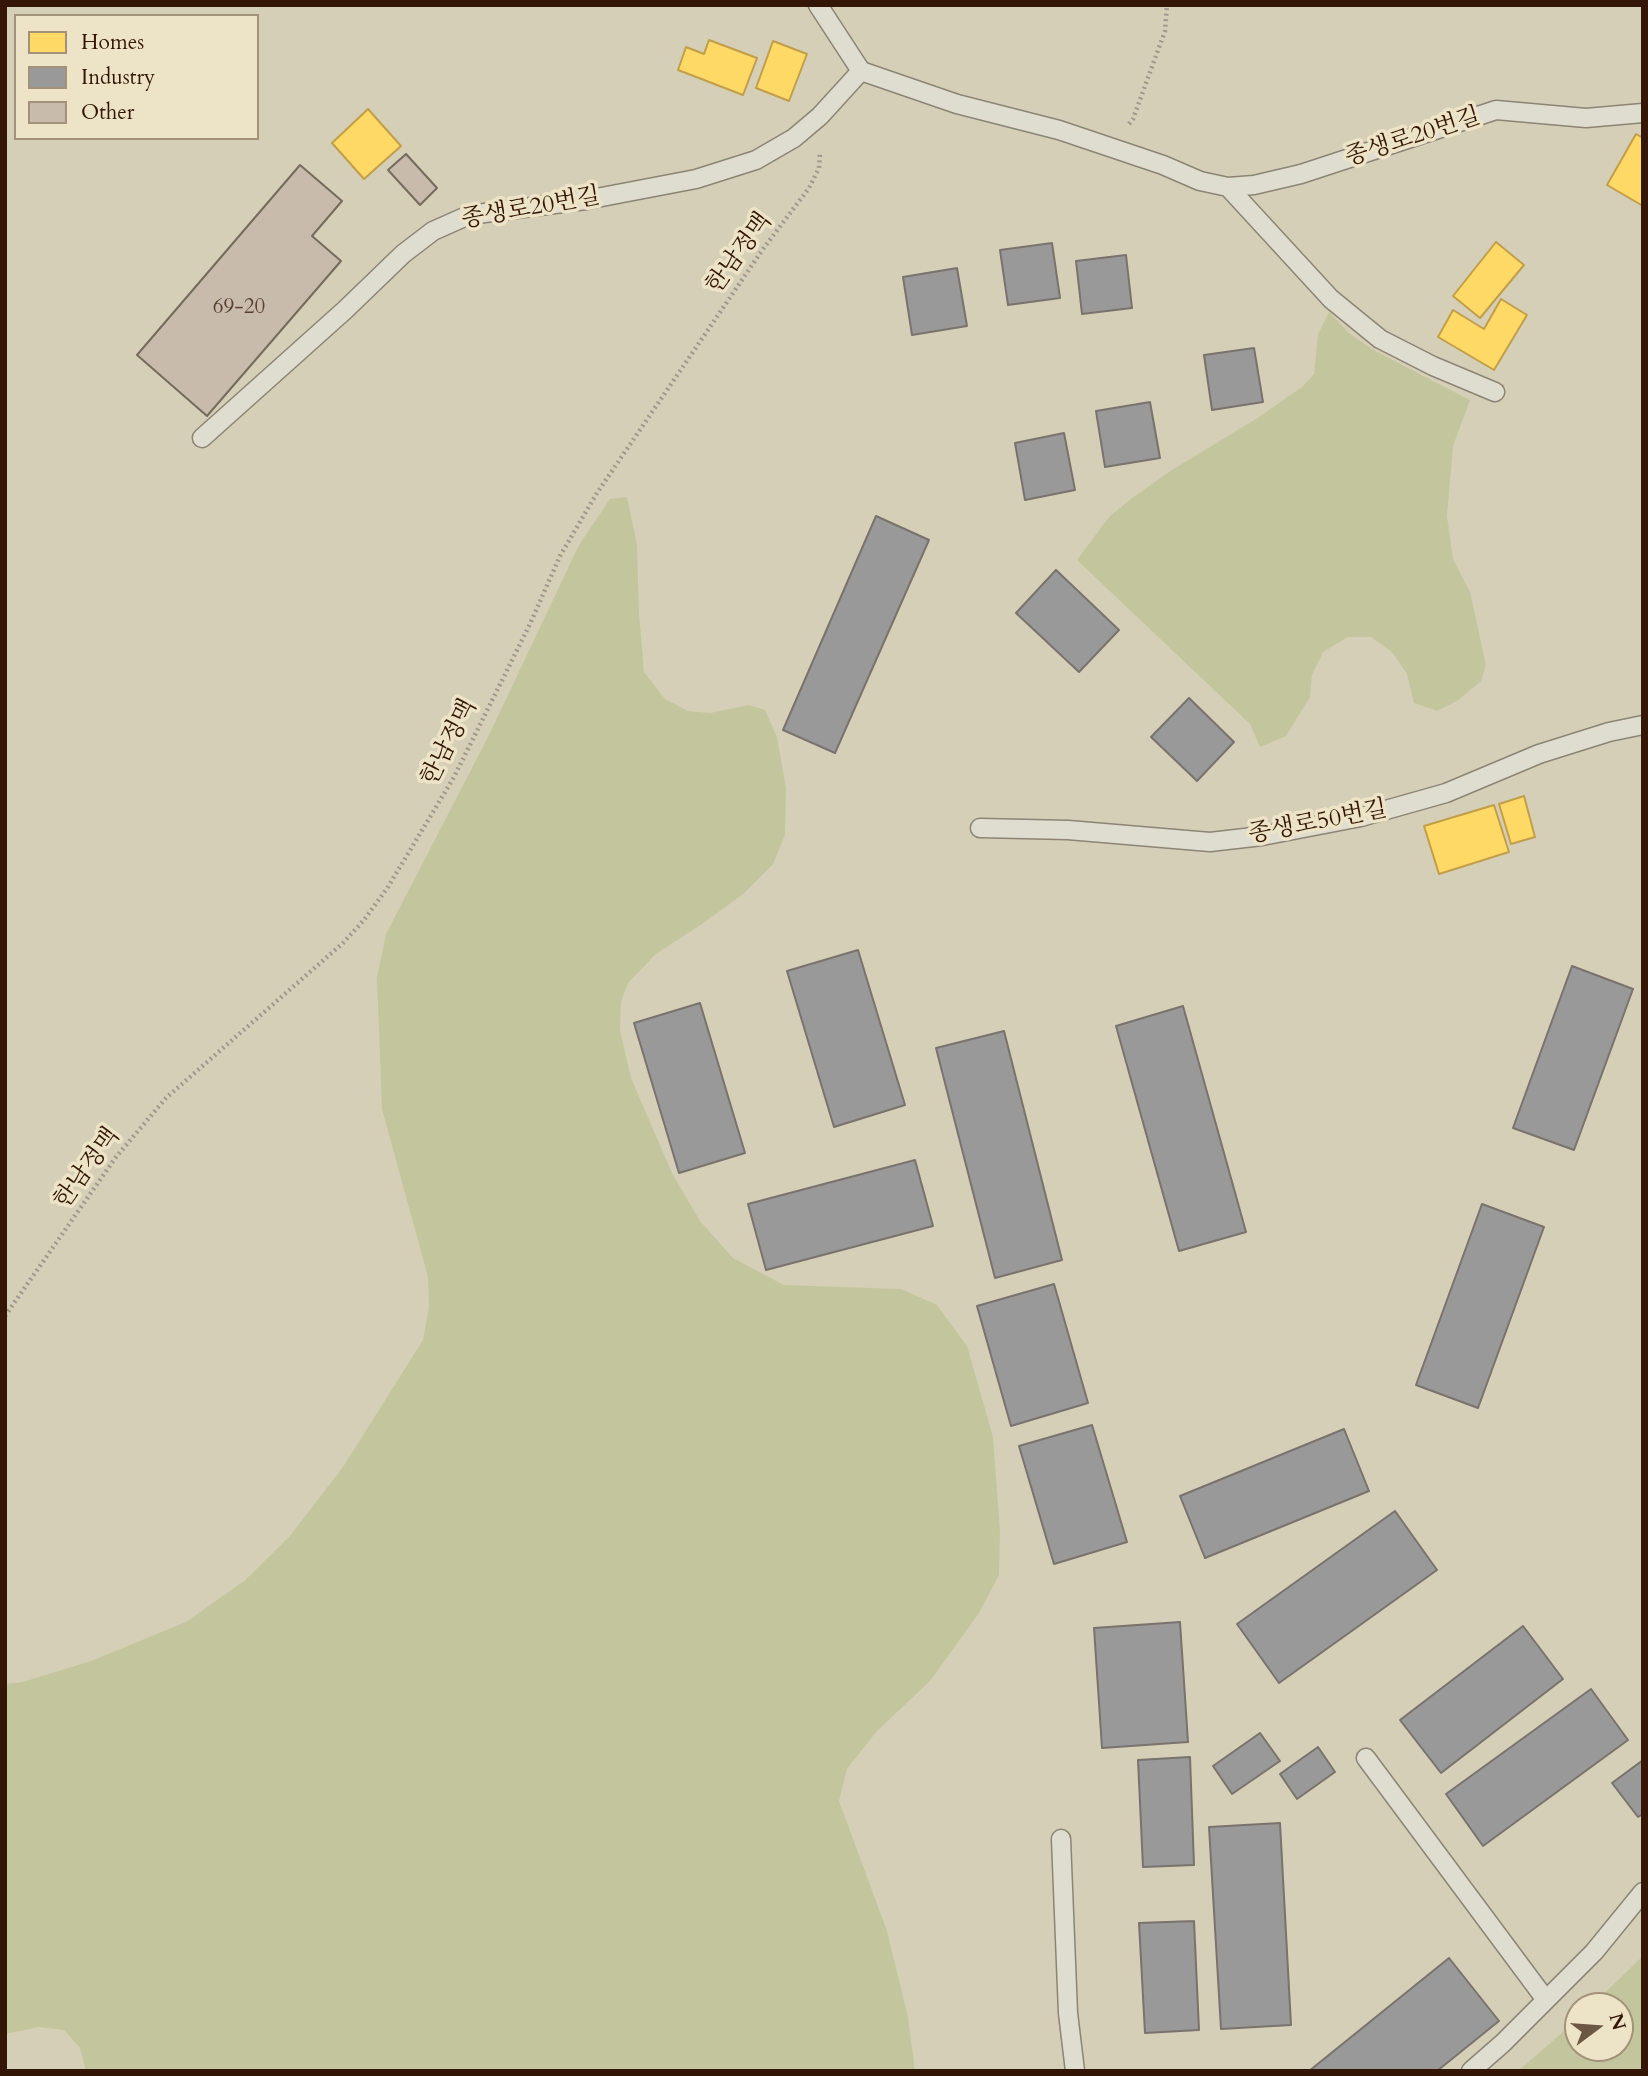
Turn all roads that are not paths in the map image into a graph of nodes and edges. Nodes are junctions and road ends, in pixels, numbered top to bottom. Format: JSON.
{"nodes":[{"id":1,"x":818,"y":5,"type":"edge"},
{"id":2,"x":861,"y":71,"type":"junction"},
{"id":3,"x":1643,"y":113,"type":"edge"},
{"id":4,"x":1228,"y":187,"type":"junction"},
{"id":5,"x":1495,"y":392,"type":"dead end"},
{"id":6,"x":202,"y":438,"type":"dead end"},
{"id":7,"x":1643,"y":725,"type":"edge"},
{"id":8,"x":981,"y":828,"type":"dead end"},
{"id":9,"x":1366,"y":1758,"type":"dead end"},
{"id":10,"x":1061,"y":1839,"type":"dead end"},
{"id":11,"x":1643,"y":1892,"type":"edge"},
{"id":12,"x":1546,"y":2000,"type":"junction"},
{"id":13,"x":1075,"y":2071,"type":"edge"},
{"id":14,"x":1471,"y":2071,"type":"edge"}],
"edges":[{"from":1,"to":2,"type":"lane"},
{"from":2,"to":4,"type":"lane","name":"종생로20번길"},
{"from":2,"to":6,"type":"lane","name":"종생로20번길"},
{"from":3,"to":4,"type":"lane","name":"종생로20번길"},
{"from":4,"to":5,"type":"lane"},
{"from":7,"to":8,"type":"lane","name":"종생로50번길"},
{"from":9,"to":12,"type":"lane"},
{"from":10,"to":13,"type":"lane"},
{"from":11,"to":12,"type":"lane"},
{"from":12,"to":14,"type":"lane"}]}
